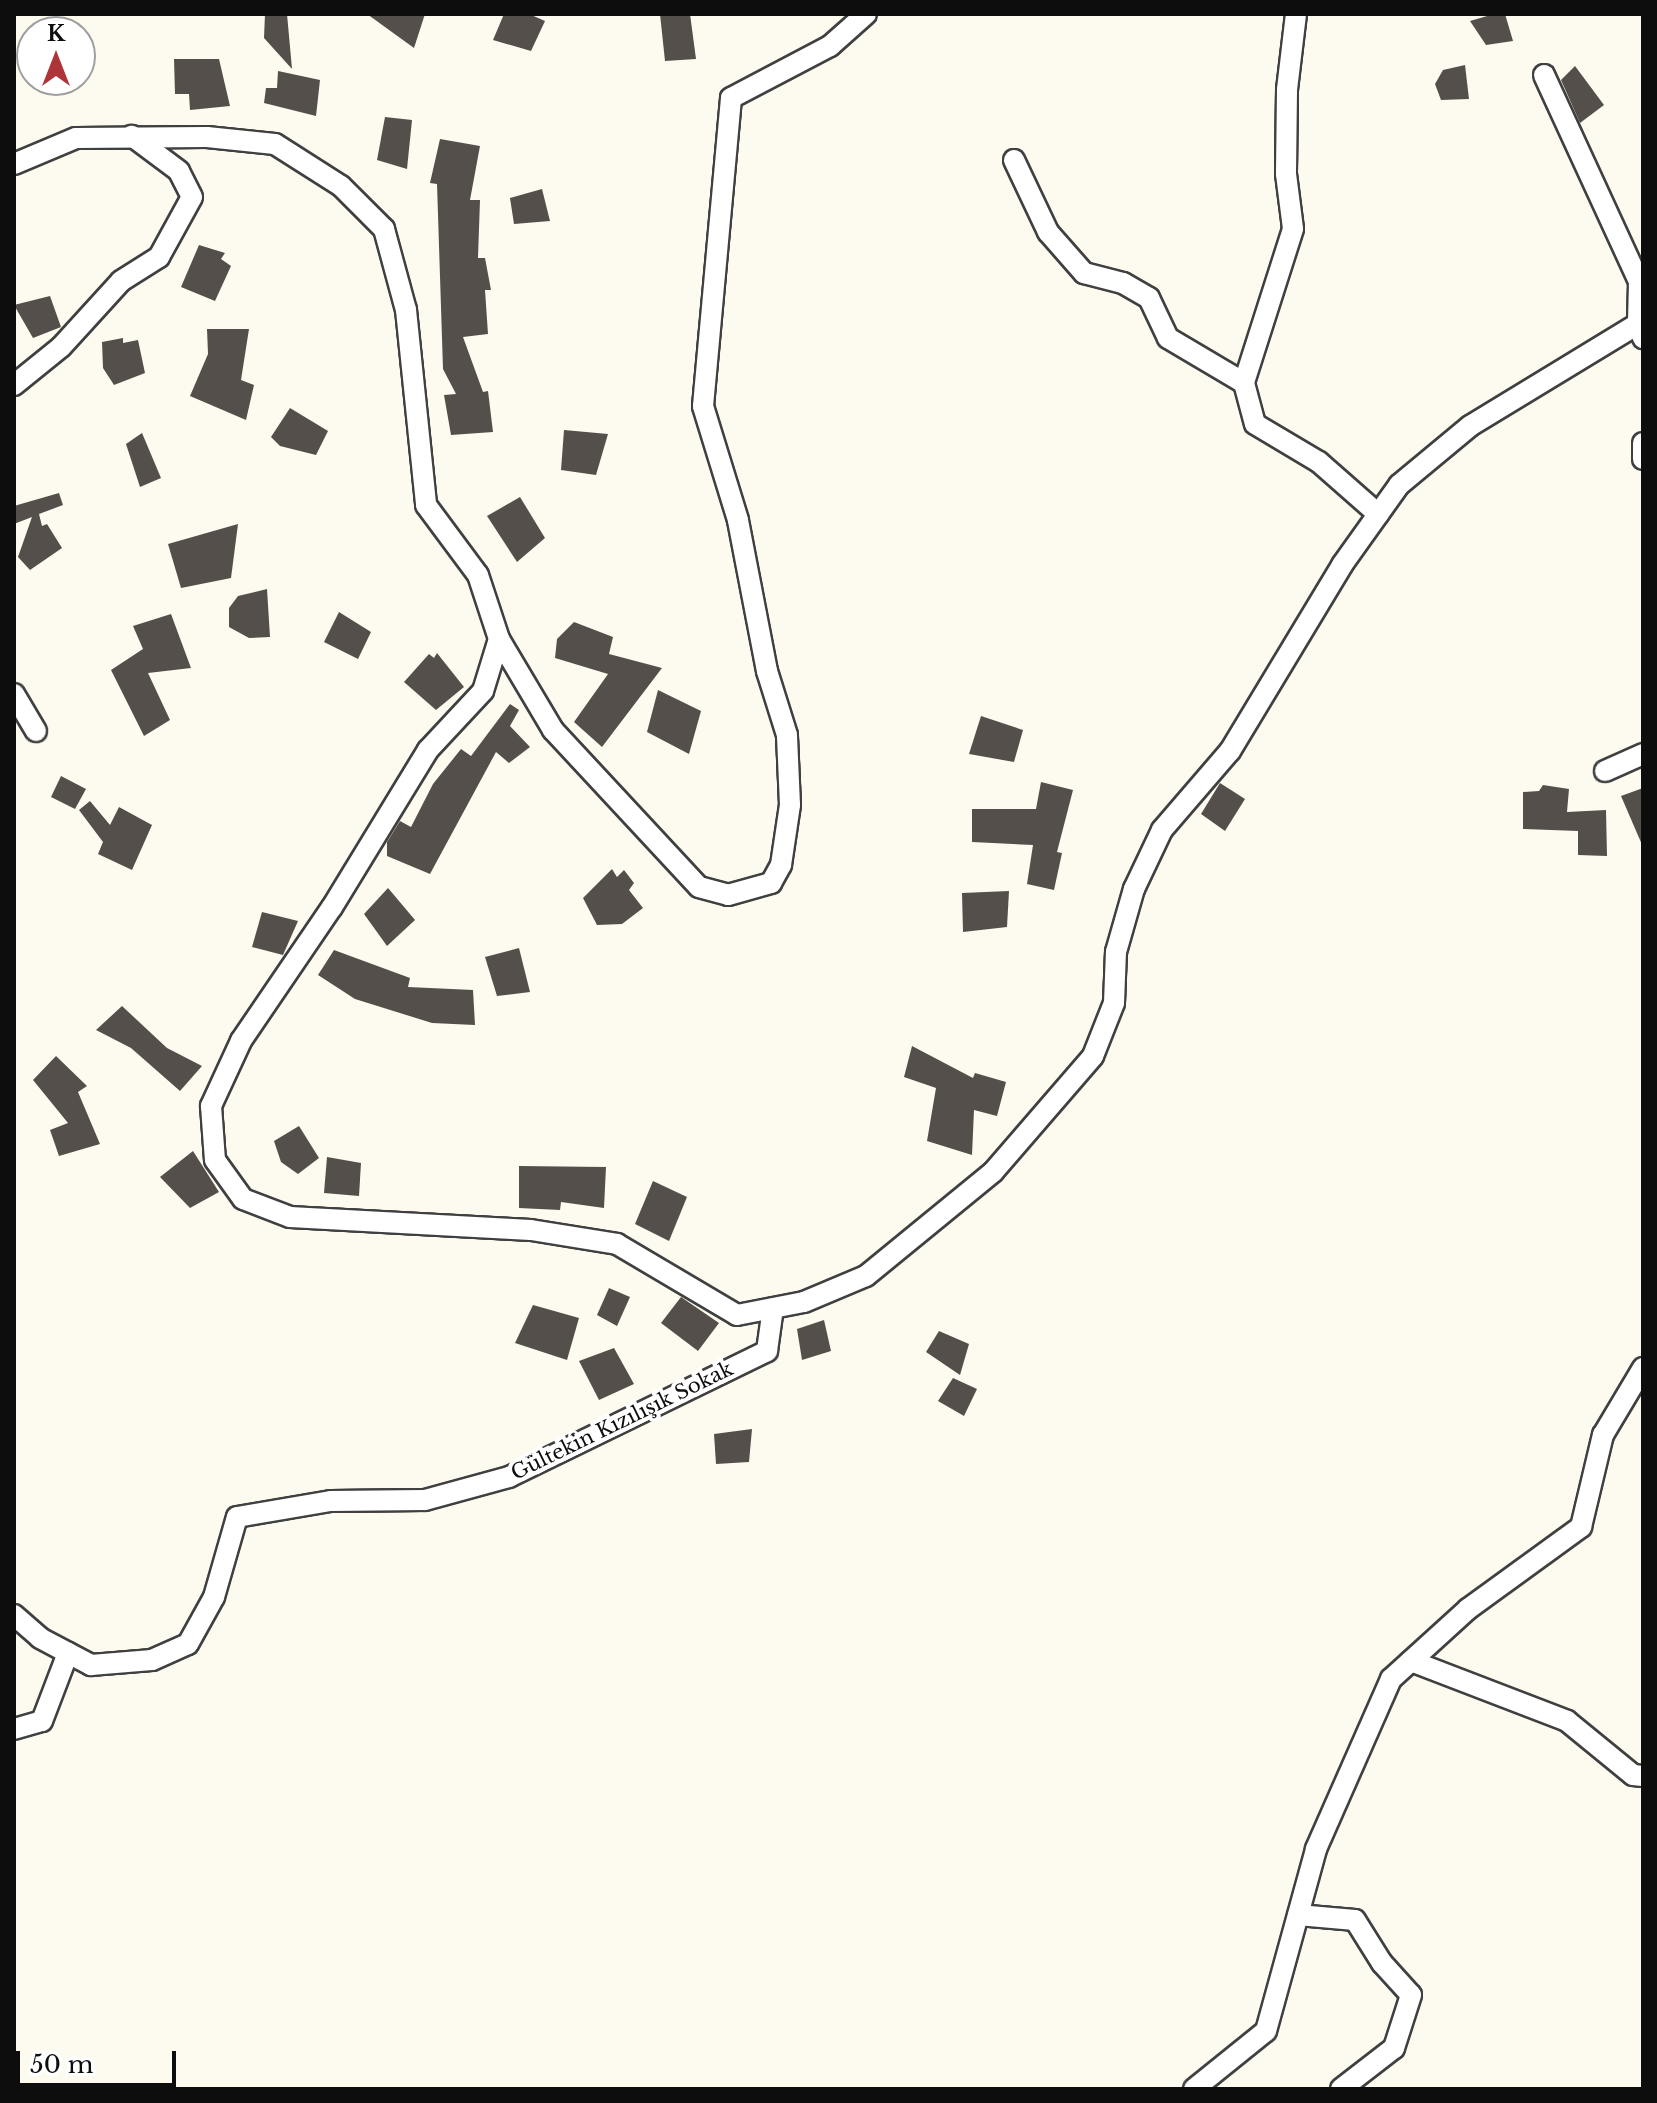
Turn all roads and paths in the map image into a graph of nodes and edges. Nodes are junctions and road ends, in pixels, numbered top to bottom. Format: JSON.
{"nodes":[{"id":1,"x":866,"y":14,"type":"edge"},
{"id":2,"x":1296,"y":14,"type":"edge"},
{"id":3,"x":1544,"y":75,"type":"dead end"},
{"id":4,"x":132,"y":136,"type":"junction"},
{"id":5,"x":1014,"y":160,"type":"dead end"},
{"id":6,"x":14,"y":164,"type":"edge"},
{"id":7,"x":1640,"y":331,"type":"edge"},
{"id":8,"x":1244,"y":383,"type":"junction"},
{"id":9,"x":14,"y":385,"type":"edge"},
{"id":10,"x":1643,"y":443,"type":"edge"},
{"id":11,"x":1643,"y":459,"type":"edge"},
{"id":12,"x":1378,"y":514,"type":"junction"},
{"id":13,"x":499,"y":639,"type":"junction"},
{"id":14,"x":14,"y":694,"type":"edge"},
{"id":15,"x":36,"y":731,"type":"dead end"},
{"id":16,"x":1643,"y":754,"type":"edge"},
{"id":17,"x":1605,"y":771,"type":"dead end"},
{"id":18,"x":773,"y":1308,"type":"junction"},
{"id":19,"x":1643,"y":1368,"type":"edge"},
{"id":20,"x":14,"y":1615,"type":"edge"},
{"id":21,"x":68,"y":1653,"type":"junction"},
{"id":22,"x":1411,"y":1661,"type":"junction"},
{"id":23,"x":14,"y":1729,"type":"edge"},
{"id":24,"x":1643,"y":1776,"type":"edge"},
{"id":25,"x":1298,"y":1915,"type":"junction"},
{"id":26,"x":1194,"y":2089,"type":"edge"},
{"id":27,"x":1341,"y":2089,"type":"edge"}],
"edges":[{"from":1,"to":13,"type":"street"},
{"from":2,"to":8,"type":"street"},
{"from":3,"to":7,"type":"street"},
{"from":4,"to":6,"type":"street"},
{"from":4,"to":9,"type":"street"},
{"from":4,"to":13,"type":"street"},
{"from":5,"to":8,"type":"street"},
{"from":7,"to":12,"type":"street"},
{"from":8,"to":12,"type":"street"},
{"from":10,"to":11,"type":"street"},
{"from":12,"to":18,"type":"street"},
{"from":13,"to":18,"type":"street"},
{"from":14,"to":15,"type":"street"},
{"from":16,"to":17,"type":"street"},
{"from":18,"to":21,"type":"street","name":"Gültekin Kızılışık Sokak"},
{"from":19,"to":22,"type":"street"},
{"from":20,"to":21,"type":"street","name":"Gültekin Kızılışık Sokak"},
{"from":21,"to":23,"type":"street"},
{"from":22,"to":24,"type":"street"},
{"from":22,"to":25,"type":"street"},
{"from":25,"to":26,"type":"street"},
{"from":25,"to":27,"type":"street"}]}
